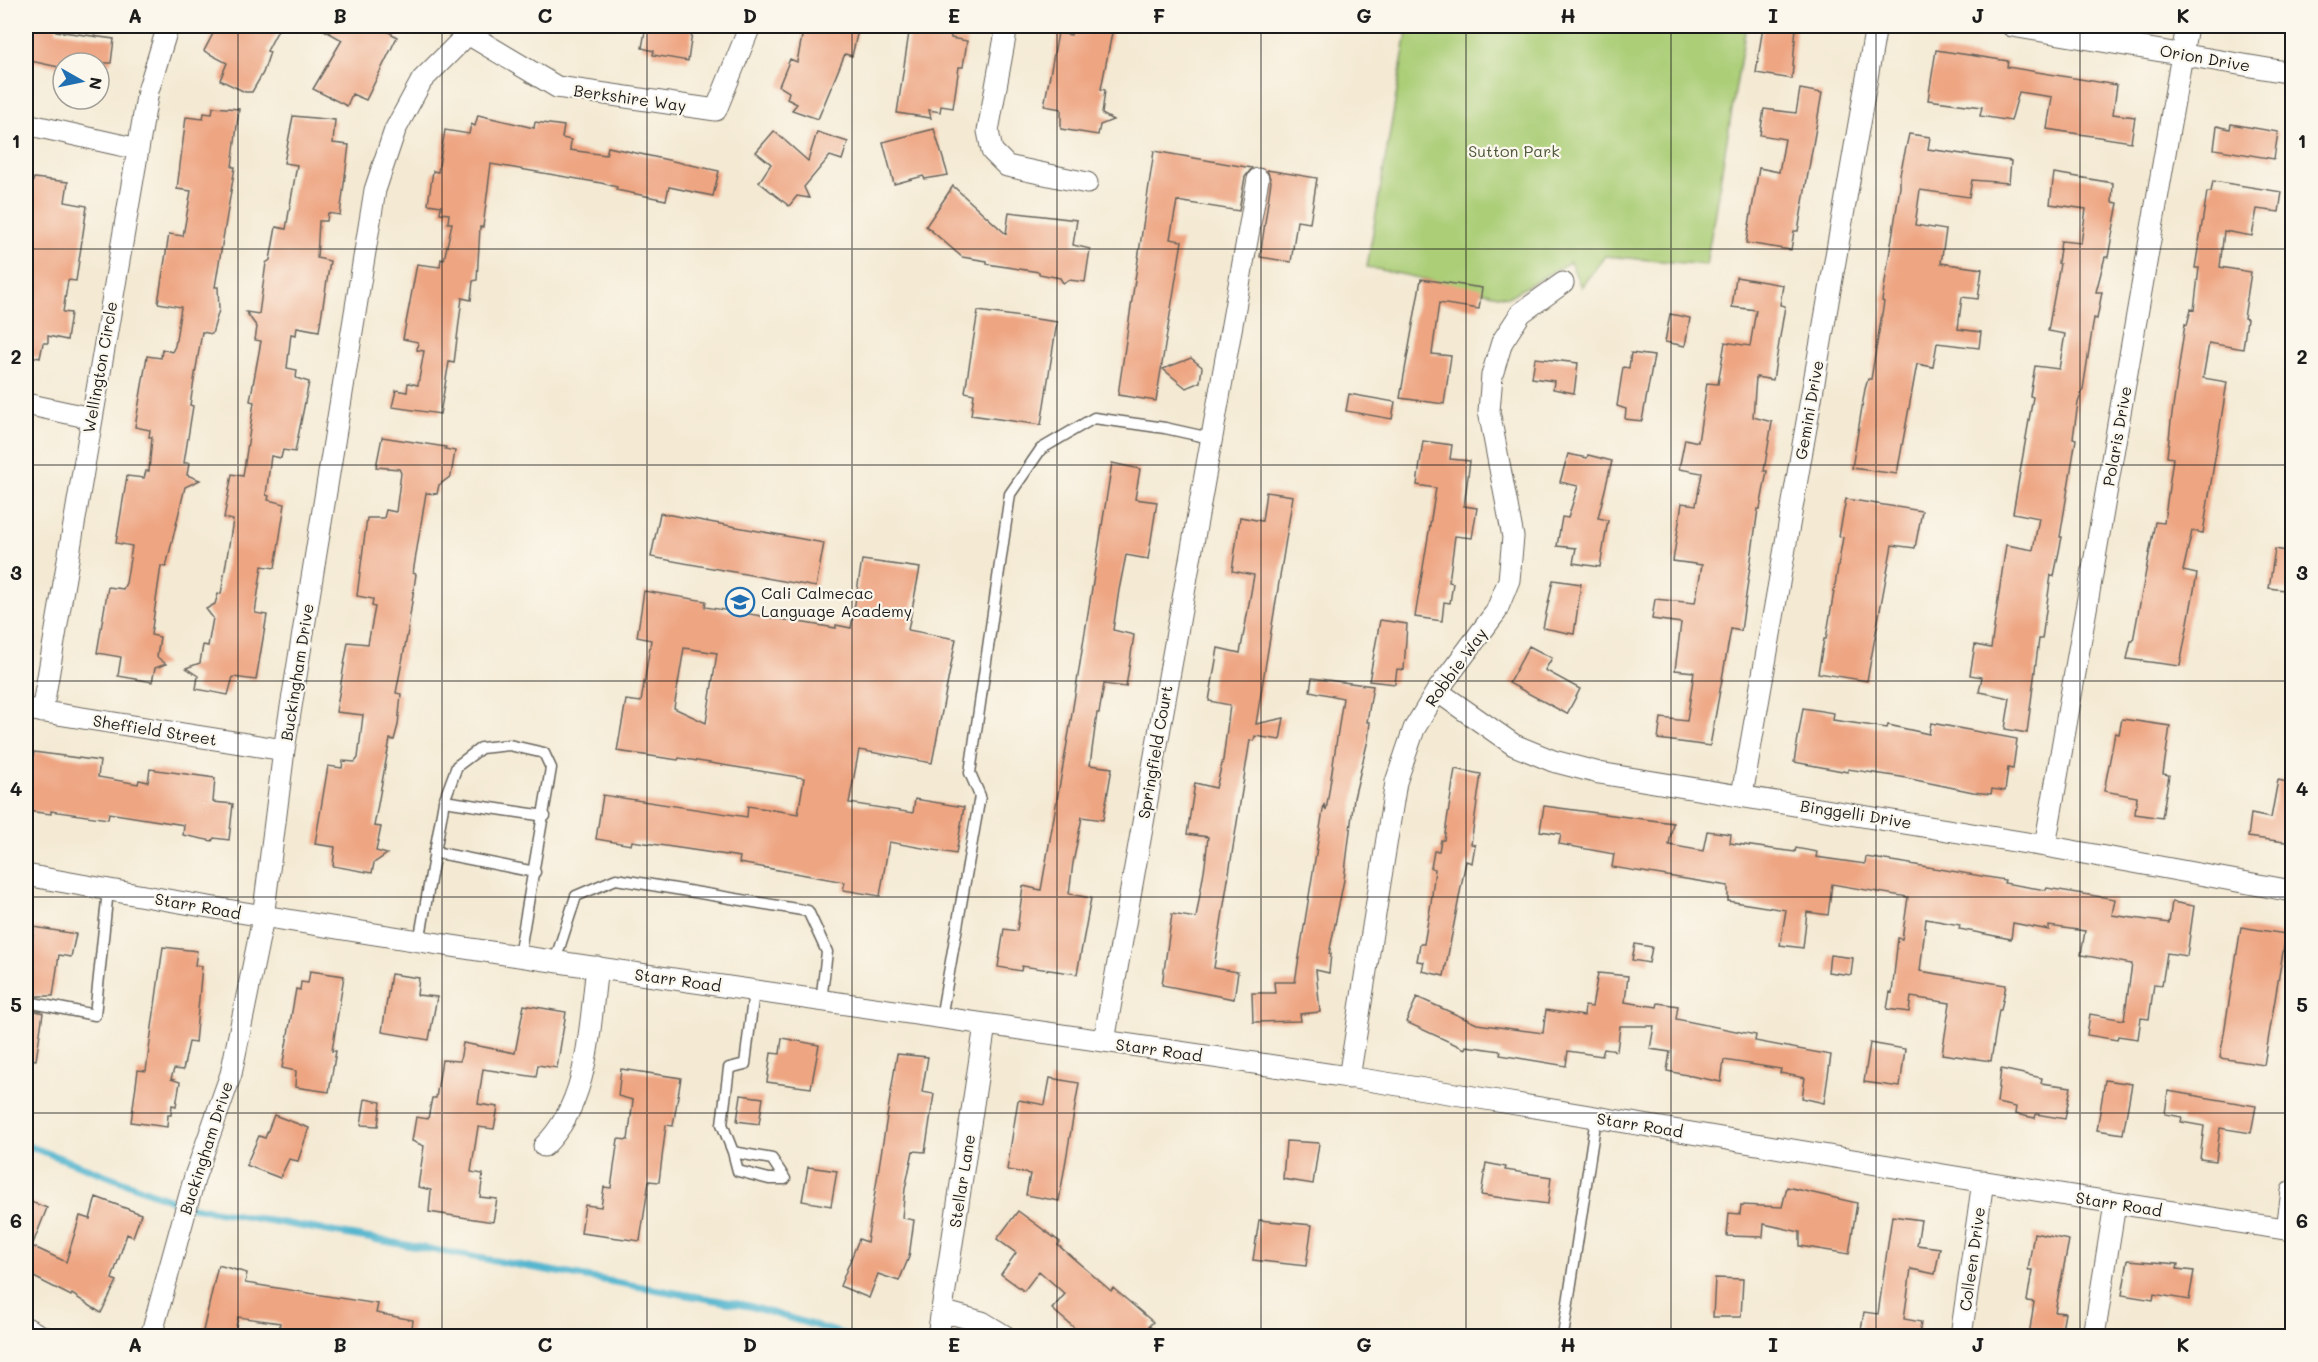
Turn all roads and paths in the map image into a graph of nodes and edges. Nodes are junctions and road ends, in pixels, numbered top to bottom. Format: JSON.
{"nodes":[{"id":1,"x":168,"y":26,"type":"edge"},
{"id":2,"x":750,"y":26,"type":"edge"},
{"id":3,"x":1007,"y":26,"type":"edge"},
{"id":4,"x":1876,"y":26,"type":"edge"},
{"id":5,"x":2012,"y":26,"type":"edge"},
{"id":6,"x":2187,"y":26,"type":"edge"},
{"id":7,"x":470,"y":30,"type":"edge"},
{"id":8,"x":2183,"y":54,"type":"junction"},
{"id":9,"x":2292,"y":73,"type":"edge"},
{"id":10,"x":26,"y":124,"type":"edge"},
{"id":11,"x":138,"y":149,"type":"junction"},
{"id":12,"x":1258,"y":179,"type":"dead end"},
{"id":13,"x":1087,"y":183,"type":"dead end"},
{"id":14,"x":1563,"y":283,"type":"dead end"},
{"id":15,"x":26,"y":404,"type":"edge"},
{"id":16,"x":91,"y":418,"type":"junction"},
{"id":17,"x":1210,"y":438,"type":"junction"},
{"id":18,"x":1437,"y":691,"type":"junction"},
{"id":19,"x":34,"y":711,"type":"edge"},
{"id":20,"x":284,"y":750,"type":"junction"},
{"id":21,"x":1742,"y":795,"type":"junction"},
{"id":22,"x":444,"y":801,"type":"junction"},
{"id":23,"x":544,"y":816,"type":"junction"},
{"id":24,"x":2045,"y":846,"type":"junction"},
{"id":25,"x":434,"y":852,"type":"junction"},
{"id":26,"x":535,"y":872,"type":"junction"},
{"id":27,"x":26,"y":875,"type":"edge"},
{"id":28,"x":108,"y":890,"type":"junction"},
{"id":29,"x":2292,"y":891,"type":"edge"},
{"id":30,"x":263,"y":918,"type":"junction"},
{"id":31,"x":419,"y":942,"type":"junction"},
{"id":32,"x":519,"y":956,"type":"junction"},
{"id":33,"x":555,"y":961,"type":"junction"},
{"id":34,"x":597,"y":967,"type":"junction"},
{"id":35,"x":754,"y":991,"type":"junction"},
{"id":36,"x":821,"y":1001,"type":"junction"},
{"id":37,"x":33,"y":1003,"type":"dead end"},
{"id":38,"x":941,"y":1018,"type":"junction"},
{"id":39,"x":985,"y":1025,"type":"junction"},
{"id":40,"x":1104,"y":1041,"type":"junction"},
{"id":41,"x":1349,"y":1078,"type":"junction"},
{"id":42,"x":1596,"y":1118,"type":"junction"},
{"id":43,"x":544,"y":1146,"type":"dead end"},
{"id":44,"x":733,"y":1152,"type":"dead end"},
{"id":45,"x":1983,"y":1181,"type":"junction"},
{"id":46,"x":2292,"y":1191,"type":"edge"},
{"id":47,"x":2115,"y":1204,"type":"junction"},
{"id":48,"x":2290,"y":1229,"type":"edge"},
{"id":49,"x":942,"y":1311,"type":"junction"},
{"id":50,"x":26,"y":1328,"type":"edge"},
{"id":51,"x":41,"y":1336,"type":"edge"},
{"id":52,"x":151,"y":1336,"type":"edge"},
{"id":53,"x":938,"y":1336,"type":"edge"},
{"id":54,"x":1005,"y":1336,"type":"edge"},
{"id":55,"x":1563,"y":1336,"type":"edge"},
{"id":56,"x":1961,"y":1336,"type":"edge"},
{"id":57,"x":2094,"y":1336,"type":"edge"}],
"edges":[{"from":1,"to":11,"type":"street","name":"Wellington Circle"},
{"from":2,"to":7,"type":"street","name":"Berkshire Way"},
{"from":3,"to":13,"type":"street"},
{"from":4,"to":21,"type":"street","name":"Gemini Drive"},
{"from":5,"to":8,"type":"street","name":"Orion Drive"},
{"from":6,"to":8,"type":"street","name":"Polaris Drive"},
{"from":7,"to":20,"type":"street","name":"Buckingham Drive"},
{"from":8,"to":9,"type":"street","name":"Orion Drive"},
{"from":8,"to":24,"type":"street","name":"Polaris Drive"},
{"from":10,"to":11,"type":"street"},
{"from":11,"to":16,"type":"street","name":"Wellington Circle"},
{"from":12,"to":17,"type":"street","name":"Springfield Court"},
{"from":14,"to":18,"type":"street","name":"Robbie Way"},
{"from":15,"to":16,"type":"street"},
{"from":16,"to":19,"type":"street","name":"Wellington Circle"},
{"from":17,"to":38,"type":"lane"},
{"from":17,"to":40,"type":"street","name":"Springfield Court"},
{"from":18,"to":21,"type":"street","name":"Binggelli Drive"},
{"from":18,"to":41,"type":"street","name":"Robbie Way"},
{"from":19,"to":20,"type":"street","name":"Sheffield Street"},
{"from":20,"to":30,"type":"street","name":"Buckingham Drive"},
{"from":21,"to":24,"type":"street","name":"Binggelli Drive"},
{"from":22,"to":23,"type":"lane"},
{"from":22,"to":23,"type":"lane"},
{"from":22,"to":25,"type":"lane"},
{"from":23,"to":26,"type":"lane"},
{"from":24,"to":29,"type":"street","name":"Binggelli Drive"},
{"from":25,"to":26,"type":"lane"},
{"from":25,"to":31,"type":"lane"},
{"from":26,"to":32,"type":"lane"},
{"from":27,"to":28,"type":"street","name":"Starr Road"},
{"from":28,"to":30,"type":"street","name":"Starr Road"},
{"from":28,"to":37,"type":"lane"},
{"from":30,"to":31,"type":"street","name":"Starr Road"},
{"from":30,"to":52,"type":"street","name":"Buckingham Drive"},
{"from":31,"to":32,"type":"street","name":"Starr Road"},
{"from":32,"to":33,"type":"street","name":"Starr Road"},
{"from":33,"to":34,"type":"street","name":"Starr Road"},
{"from":33,"to":36,"type":"lane"},
{"from":34,"to":35,"type":"street","name":"Starr Road"},
{"from":34,"to":43,"type":"street"},
{"from":35,"to":36,"type":"street","name":"Starr Road"},
{"from":35,"to":44,"type":"lane"},
{"from":36,"to":38,"type":"street","name":"Starr Road"},
{"from":38,"to":39,"type":"street","name":"Starr Road"},
{"from":39,"to":40,"type":"street","name":"Starr Road"},
{"from":39,"to":49,"type":"street","name":"Stellar Lane"},
{"from":40,"to":41,"type":"street","name":"Starr Road"},
{"from":41,"to":42,"type":"street","name":"Starr Road"},
{"from":42,"to":45,"type":"street","name":"Starr Road"},
{"from":42,"to":55,"type":"lane"},
{"from":45,"to":47,"type":"street","name":"Starr Road"},
{"from":45,"to":56,"type":"street","name":"Colleen Drive"},
{"from":46,"to":48,"type":"street"},
{"from":47,"to":48,"type":"street","name":"Starr Road"},
{"from":47,"to":57,"type":"street"},
{"from":49,"to":53,"type":"street","name":"Stellar Lane"},
{"from":49,"to":54,"type":"street"},
{"from":50,"to":51,"type":"street"}]}
